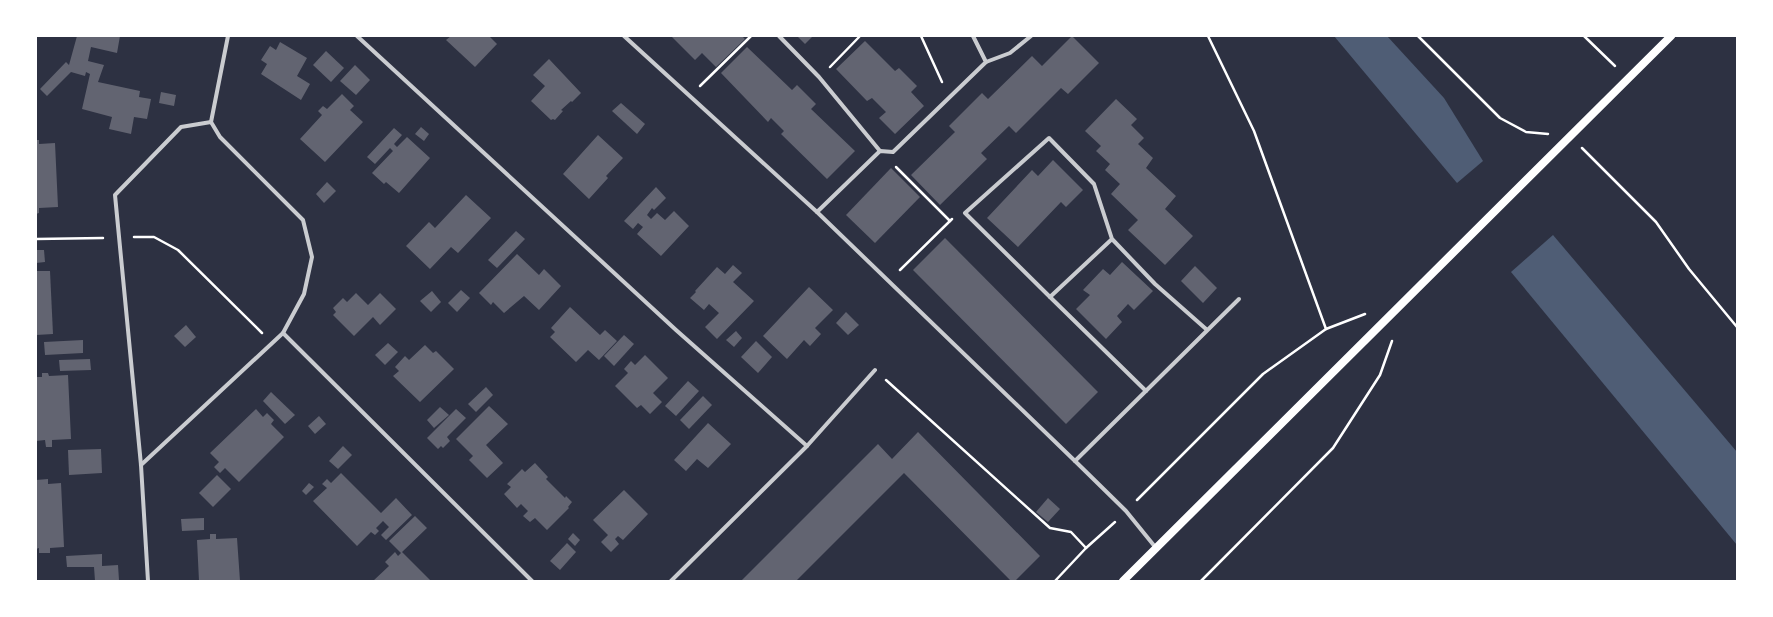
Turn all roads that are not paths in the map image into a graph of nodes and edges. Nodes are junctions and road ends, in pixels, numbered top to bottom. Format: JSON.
{"nodes":[{"id":1,"x":228,"y":36,"type":"edge"},
{"id":2,"x":357,"y":36,"type":"edge"},
{"id":3,"x":624,"y":36,"type":"edge"},
{"id":4,"x":779,"y":36,"type":"edge"},
{"id":5,"x":973,"y":36,"type":"edge"},
{"id":6,"x":1031,"y":36,"type":"edge"},
{"id":7,"x":1671,"y":36,"type":"edge"},
{"id":8,"x":986,"y":62,"type":"junction"},
{"id":9,"x":211,"y":122,"type":"junction"},
{"id":10,"x":880,"y":151,"type":"junction"},
{"id":11,"x":817,"y":212,"type":"junction"},
{"id":12,"x":1112,"y":239,"type":"junction"},
{"id":13,"x":1050,"y":297,"type":"junction"},
{"id":14,"x":1239,"y":299,"type":"dead end"},
{"id":15,"x":1206,"y":330,"type":"junction"},
{"id":16,"x":283,"y":333,"type":"junction"},
{"id":17,"x":875,"y":370,"type":"road end"},
{"id":18,"x":1146,"y":391,"type":"junction"},
{"id":19,"x":807,"y":446,"type":"junction"},
{"id":20,"x":1075,"y":461,"type":"junction"},
{"id":21,"x":141,"y":465,"type":"junction"},
{"id":22,"x":1156,"y":548,"type":"junction"},
{"id":23,"x":148,"y":581,"type":"edge"},
{"id":24,"x":532,"y":581,"type":"edge"},
{"id":25,"x":671,"y":581,"type":"edge"},
{"id":26,"x":1123,"y":581,"type":"edge"}],
"edges":[{"from":1,"to":9,"type":"street"},
{"from":2,"to":19,"type":"street"},
{"from":3,"to":11,"type":"street"},
{"from":4,"to":10,"type":"street"},
{"from":5,"to":8,"type":"street"},
{"from":6,"to":8,"type":"street"},
{"from":7,"to":22,"type":"main road"},
{"from":8,"to":10,"type":"street"},
{"from":9,"to":16,"type":"street"},
{"from":9,"to":21,"type":"street"},
{"from":10,"to":11,"type":"street"},
{"from":11,"to":20,"type":"street"},
{"from":12,"to":13,"type":"street"},
{"from":12,"to":13,"type":"street"},
{"from":12,"to":15,"type":"street"},
{"from":13,"to":18,"type":"street"},
{"from":14,"to":15,"type":"street"},
{"from":15,"to":18,"type":"street"},
{"from":16,"to":21,"type":"street"},
{"from":16,"to":24,"type":"street"},
{"from":17,"to":19,"type":"street"},
{"from":18,"to":20,"type":"street"},
{"from":19,"to":25,"type":"street"},
{"from":20,"to":22,"type":"street"},
{"from":21,"to":23,"type":"street"},
{"from":22,"to":26,"type":"main road"}]}
